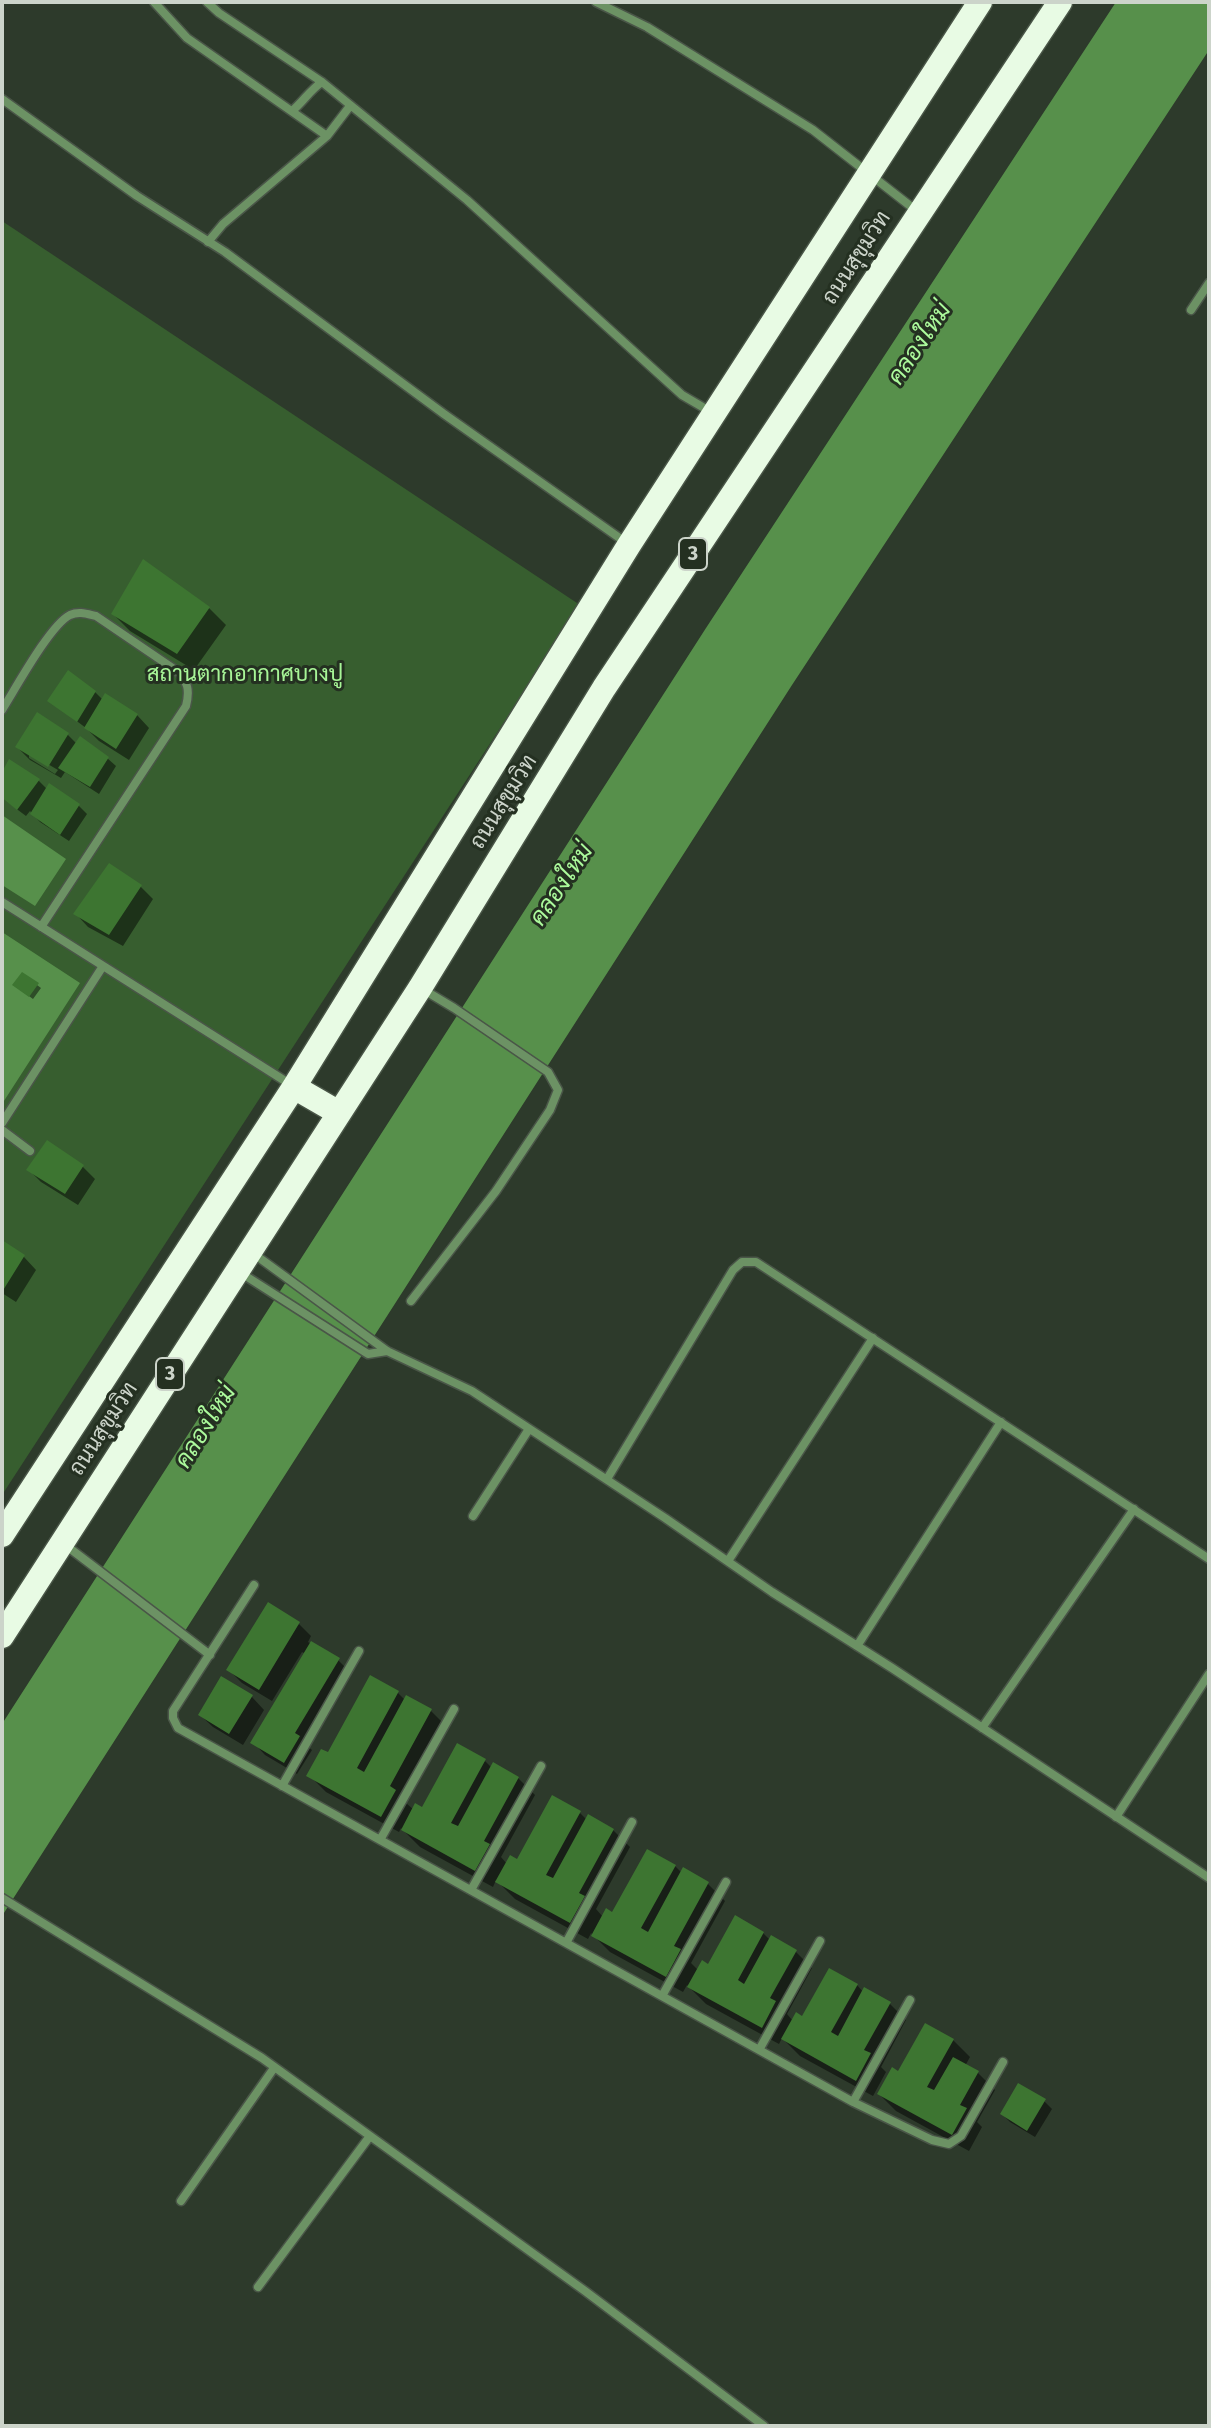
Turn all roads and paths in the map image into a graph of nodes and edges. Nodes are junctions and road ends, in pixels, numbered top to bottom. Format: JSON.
{"nodes":[{"id":1,"x":154,"y":2,"type":"edge"},
{"id":2,"x":207,"y":2,"type":"edge"},
{"id":3,"x":596,"y":2,"type":"edge"},
{"id":4,"x":980,"y":2,"type":"edge"},
{"id":5,"x":1060,"y":2,"type":"edge"},
{"id":6,"x":322,"y":82,"type":"junction"},
{"id":7,"x":2,"y":99,"type":"edge"},
{"id":8,"x":350,"y":106,"type":"junction"},
{"id":9,"x":296,"y":108,"type":"junction"},
{"id":10,"x":327,"y":136,"type":"junction"},
{"id":11,"x":870,"y":174,"type":"junction"},
{"id":12,"x":919,"y":212,"type":"junction"},
{"id":13,"x":208,"y":242,"type":"junction"},
{"id":14,"x":1209,"y":283,"type":"edge"},
{"id":15,"x":1191,"y":310,"type":"dead end"},
{"id":16,"x":714,"y":414,"type":"junction"},
{"id":17,"x":629,"y":545,"type":"junction"},
{"id":18,"x":2,"y":710,"type":"edge"},
{"id":19,"x":2,"y":902,"type":"edge"},
{"id":20,"x":41,"y":927,"type":"junction"},
{"id":21,"x":103,"y":966,"type":"junction"},
{"id":22,"x":420,"y":988,"type":"junction"},
{"id":23,"x":294,"y":1087,"type":"junction"},
{"id":24,"x":339,"y":1113,"type":"junction"},
{"id":25,"x":2,"y":1123,"type":"edge"},
{"id":26,"x":2,"y":1130,"type":"edge"},
{"id":27,"x":30,"y":1151,"type":"dead end"},
{"id":28,"x":244,"y":1260,"type":"junction"},
{"id":29,"x":411,"y":1301,"type":"dead end"},
{"id":30,"x":873,"y":1338,"type":"junction"},
{"id":31,"x":387,"y":1351,"type":"junction"},
{"id":32,"x":1001,"y":1422,"type":"junction"},
{"id":33,"x":529,"y":1429,"type":"junction"},
{"id":34,"x":607,"y":1479,"type":"junction"},
{"id":35,"x":1134,"y":1509,"type":"junction"},
{"id":36,"x":473,"y":1516,"type":"dead end"},
{"id":37,"x":2,"y":1535,"type":"edge"},
{"id":38,"x":62,"y":1543,"type":"junction"},
{"id":39,"x":1209,"y":1559,"type":"edge"},
{"id":40,"x":728,"y":1561,"type":"junction"},
{"id":41,"x":254,"y":1585,"type":"dead end"},
{"id":42,"x":2,"y":1636,"type":"edge"},
{"id":43,"x":857,"y":1646,"type":"junction"},
{"id":44,"x":359,"y":1651,"type":"dead end"},
{"id":45,"x":210,"y":1655,"type":"junction"},
{"id":46,"x":1209,"y":1674,"type":"edge"},
{"id":47,"x":454,"y":1709,"type":"dead end"},
{"id":48,"x":982,"y":1728,"type":"junction"},
{"id":49,"x":541,"y":1766,"type":"dead end"},
{"id":50,"x":282,"y":1786,"type":"junction"},
{"id":51,"x":1116,"y":1817,"type":"junction"},
{"id":52,"x":632,"y":1822,"type":"dead end"},
{"id":53,"x":380,"y":1840,"type":"junction"},
{"id":54,"x":1209,"y":1878,"type":"edge"},
{"id":55,"x":726,"y":1882,"type":"dead end"},
{"id":56,"x":471,"y":1890,"type":"junction"},
{"id":57,"x":2,"y":1898,"type":"edge"},
{"id":58,"x":820,"y":1941,"type":"dead end"},
{"id":59,"x":566,"y":1943,"type":"junction"},
{"id":60,"x":662,"y":1996,"type":"junction"},
{"id":61,"x":910,"y":2000,"type":"dead end"},
{"id":62,"x":759,"y":2050,"type":"junction"},
{"id":63,"x":1003,"y":2062,"type":"dead end"},
{"id":64,"x":274,"y":2068,"type":"junction"},
{"id":65,"x":853,"y":2102,"type":"junction"},
{"id":66,"x":370,"y":2136,"type":"junction"},
{"id":67,"x":181,"y":2201,"type":"dead end"},
{"id":68,"x":258,"y":2287,"type":"dead end"},
{"id":69,"x":764,"y":2426,"type":"edge"}],
"edges":[{"from":1,"to":9,"type":"street"},
{"from":2,"to":6,"type":"street"},
{"from":3,"to":11,"type":"street"},
{"from":4,"to":11,"type":"highway","name":"ถนนสุขุมวิท","number":"3"},
{"from":5,"to":12,"type":"highway","name":"ถนนสุขุมวิท","number":"3"},
{"from":6,"to":8,"type":"street"},
{"from":6,"to":9,"type":"street"},
{"from":7,"to":13,"type":"street"},
{"from":8,"to":10,"type":"street"},
{"from":8,"to":16,"type":"street"},
{"from":9,"to":10,"type":"street"},
{"from":10,"to":13,"type":"street"},
{"from":11,"to":12,"type":"street"},
{"from":11,"to":16,"type":"highway","name":"ถนนสุขุมวิท","number":"3"},
{"from":12,"to":22,"type":"highway","name":"ถนนสุขุมวิท","number":"3"},
{"from":13,"to":17,"type":"street"},
{"from":14,"to":15,"type":"street"},
{"from":16,"to":17,"type":"highway","name":"ถนนสุขุมวิท","number":"3"},
{"from":17,"to":23,"type":"highway","name":"ถนนสุขุมวิท","number":"3"},
{"from":18,"to":20,"type":"street"},
{"from":19,"to":20,"type":"street"},
{"from":20,"to":21,"type":"street"},
{"from":21,"to":23,"type":"street"},
{"from":21,"to":25,"type":"street"},
{"from":22,"to":24,"type":"highway","name":"ถนนสุขุมวิท","number":"3"},
{"from":22,"to":29,"type":"street"},
{"from":23,"to":24,"type":"highway"},
{"from":23,"to":37,"type":"highway","name":"ถนนสุขุมวิท","number":"3"},
{"from":24,"to":28,"type":"highway","name":"ถนนสุขุมวิท","number":"3"},
{"from":26,"to":27,"type":"street"},
{"from":28,"to":31,"type":"street"},
{"from":28,"to":31,"type":"street"},
{"from":28,"to":38,"type":"highway","name":"ถนนสุขุมวิท","number":"3"},
{"from":30,"to":32,"type":"street"},
{"from":30,"to":34,"type":"street"},
{"from":30,"to":40,"type":"street"},
{"from":31,"to":33,"type":"street"},
{"from":32,"to":35,"type":"street"},
{"from":32,"to":43,"type":"street"},
{"from":33,"to":34,"type":"street"},
{"from":33,"to":36,"type":"street"},
{"from":34,"to":40,"type":"street"},
{"from":35,"to":39,"type":"street"},
{"from":35,"to":48,"type":"street"},
{"from":38,"to":42,"type":"highway","name":"ถนนสุขุมวิท","number":"3"},
{"from":38,"to":45,"type":"street"},
{"from":40,"to":43,"type":"street"},
{"from":41,"to":45,"type":"street"},
{"from":43,"to":48,"type":"street"},
{"from":44,"to":50,"type":"street"},
{"from":45,"to":50,"type":"street"},
{"from":46,"to":51,"type":"street"},
{"from":47,"to":53,"type":"street"},
{"from":48,"to":51,"type":"street"},
{"from":49,"to":56,"type":"street"},
{"from":50,"to":53,"type":"street"},
{"from":51,"to":54,"type":"street"},
{"from":52,"to":59,"type":"street"},
{"from":53,"to":56,"type":"street"},
{"from":55,"to":60,"type":"street"},
{"from":56,"to":59,"type":"street"},
{"from":57,"to":64,"type":"street"},
{"from":58,"to":62,"type":"street"},
{"from":59,"to":60,"type":"street"},
{"from":60,"to":62,"type":"street"},
{"from":61,"to":65,"type":"street"},
{"from":62,"to":65,"type":"street"},
{"from":63,"to":65,"type":"street"},
{"from":64,"to":66,"type":"street"},
{"from":64,"to":67,"type":"street"},
{"from":66,"to":68,"type":"street"},
{"from":66,"to":69,"type":"street"}]}
